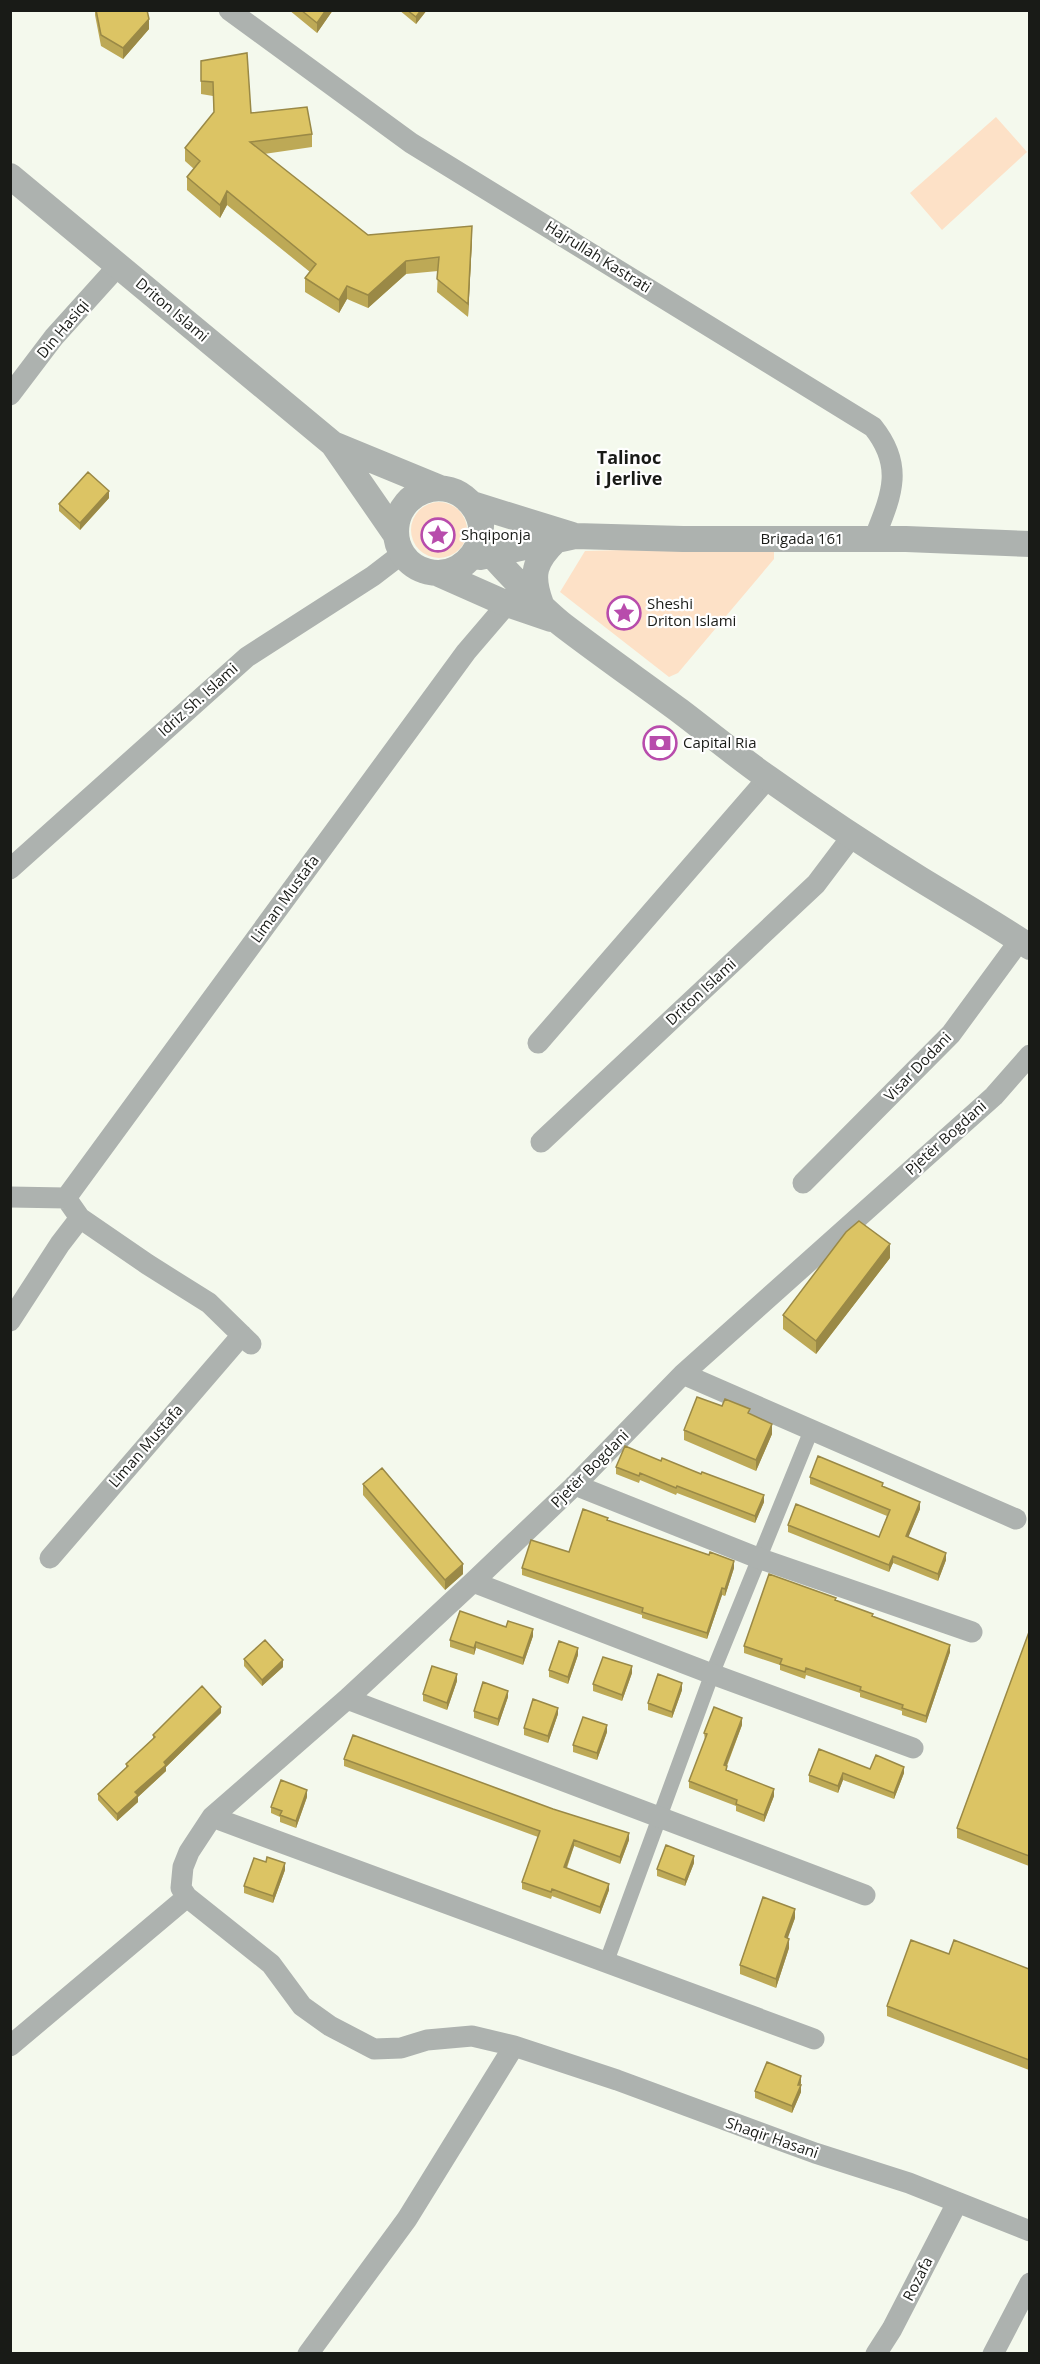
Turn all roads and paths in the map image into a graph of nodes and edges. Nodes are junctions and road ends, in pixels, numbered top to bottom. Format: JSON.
{"nodes":[{"id":1,"x":229,"y":10,"type":"edge"},
{"id":2,"x":10,"y":176,"type":"edge"},
{"id":3,"x":118,"y":266,"type":"junction"},
{"id":4,"x":10,"y":394,"type":"edge"},
{"id":5,"x":333,"y":444,"type":"junction"},
{"id":6,"x":440,"y":488,"type":"junction"},
{"id":7,"x":472,"y":504,"type":"junction"},
{"id":8,"x":565,"y":538,"type":"junction"},
{"id":9,"x":874,"y":539,"type":"junction"},
{"id":10,"x":400,"y":544,"type":"junction"},
{"id":11,"x":1029,"y":544,"type":"edge"},
{"id":12,"x":481,"y":551,"type":"junction"},
{"id":13,"x":437,"y":573,"type":"junction"},
{"id":14,"x":507,"y":604,"type":"junction"},
{"id":15,"x":549,"y":612,"type":"junction"},
{"id":16,"x":768,"y":778,"type":"junction"},
{"id":17,"x":853,"y":835,"type":"junction"},
{"id":18,"x":10,"y":869,"type":"edge"},
{"id":19,"x":1024,"y":944,"type":"edge"},
{"id":20,"x":538,"y":1043,"type":"dead end"},
{"id":21,"x":1029,"y":1055,"type":"edge"},
{"id":22,"x":541,"y":1142,"type":"dead end"},
{"id":23,"x":803,"y":1183,"type":"dead end"},
{"id":24,"x":10,"y":1197,"type":"edge"},
{"id":25,"x":66,"y":1198,"type":"junction"},
{"id":26,"x":80,"y":1218,"type":"junction"},
{"id":27,"x":10,"y":1321,"type":"edge"},
{"id":28,"x":683,"y":1374,"type":"junction"},
{"id":29,"x":811,"y":1431,"type":"junction"},
{"id":30,"x":575,"y":1485,"type":"junction"},
{"id":31,"x":1016,"y":1519,"type":"dead end"},
{"id":32,"x":50,"y":1558,"type":"dead end"},
{"id":33,"x":758,"y":1558,"type":"junction"},
{"id":34,"x":474,"y":1582,"type":"junction"},
{"id":35,"x":972,"y":1632,"type":"dead end"},
{"id":36,"x":712,"y":1674,"type":"junction"},
{"id":37,"x":347,"y":1699,"type":"junction"},
{"id":38,"x":913,"y":1748,"type":"dead end"},
{"id":39,"x":212,"y":1817,"type":"junction"},
{"id":40,"x":660,"y":1819,"type":"junction"},
{"id":41,"x":865,"y":1895,"type":"dead end"},
{"id":42,"x":187,"y":1897,"type":"junction"},
{"id":43,"x":606,"y":1963,"type":"junction"},
{"id":44,"x":814,"y":2039,"type":"dead end"},
{"id":45,"x":10,"y":2046,"type":"edge"},
{"id":46,"x":514,"y":2046,"type":"junction"},
{"id":47,"x":957,"y":2203,"type":"junction"},
{"id":48,"x":1029,"y":2231,"type":"edge"},
{"id":49,"x":1029,"y":2283,"type":"edge"},
{"id":50,"x":308,"y":2354,"type":"edge"},
{"id":51,"x":876,"y":2354,"type":"edge"},
{"id":52,"x":993,"y":2354,"type":"edge"}],
"edges":[{"from":1,"to":9,"type":"street","name":"Hajrullah Kastrati"},
{"from":2,"to":3,"type":"street","name":"Driton Islami"},
{"from":3,"to":4,"type":"street","name":"Din Hasiqi"},
{"from":3,"to":5,"type":"street","name":"Driton Islami"},
{"from":5,"to":6,"type":"street","name":"Driton Islami"},
{"from":5,"to":10,"type":"street","name":"Driton Islami"},
{"from":6,"to":7,"type":"street","name":"Driton Islami"},
{"from":6,"to":10,"type":"street"},
{"from":7,"to":8,"type":"street","name":"Brigada 161"},
{"from":7,"to":12,"type":"street"},
{"from":8,"to":9,"type":"street","name":"Brigada 161"},
{"from":8,"to":12,"type":"street","name":"Brigada 161"},
{"from":8,"to":15,"type":"street"},
{"from":9,"to":11,"type":"street","name":"Brigada 161"},
{"from":10,"to":13,"type":"street","name":"Driton Islami"},
{"from":10,"to":18,"type":"street","name":"Idriz Sh. Islami"},
{"from":12,"to":13,"type":"street"},
{"from":12,"to":15,"type":"street","name":"Driton Islami"},
{"from":13,"to":14,"type":"street","name":"Driton Islami"},
{"from":14,"to":15,"type":"street","name":"Driton Islami"},
{"from":14,"to":25,"type":"street","name":"Liman Mustafa"},
{"from":15,"to":16,"type":"street","name":"Driton Islami"},
{"from":16,"to":17,"type":"street","name":"Driton Islami"},
{"from":16,"to":20,"type":"street"},
{"from":17,"to":19,"type":"street","name":"Driton Islami"},
{"from":17,"to":22,"type":"street","name":"Driton Islami"},
{"from":19,"to":23,"type":"street","name":"Visar Dodani"},
{"from":21,"to":28,"type":"street","name":"Pjetër Bogdani"},
{"from":24,"to":25,"type":"street"},
{"from":25,"to":26,"type":"street","name":"Liman Mustafa"},
{"from":26,"to":27,"type":"street"},
{"from":26,"to":32,"type":"street","name":"Liman Mustafa"},
{"from":28,"to":29,"type":"street"},
{"from":28,"to":30,"type":"street","name":"Pjetër Bogdani"},
{"from":29,"to":31,"type":"street"},
{"from":29,"to":33,"type":"street"},
{"from":30,"to":33,"type":"street"},
{"from":30,"to":34,"type":"street","name":"Pjetër Bogdani"},
{"from":33,"to":35,"type":"street"},
{"from":33,"to":36,"type":"street"},
{"from":34,"to":36,"type":"street"},
{"from":34,"to":37,"type":"street","name":"Pjetër Bogdani"},
{"from":36,"to":38,"type":"street"},
{"from":36,"to":40,"type":"street"},
{"from":37,"to":39,"type":"street","name":"Pjetër Bogdani"},
{"from":37,"to":40,"type":"street"},
{"from":39,"to":42,"type":"street","name":"Pjetër Bogdani"},
{"from":39,"to":43,"type":"street"},
{"from":40,"to":41,"type":"street"},
{"from":40,"to":43,"type":"street"},
{"from":42,"to":45,"type":"street"},
{"from":42,"to":46,"type":"street","name":"Shaqir Hasani"},
{"from":43,"to":44,"type":"street"},
{"from":46,"to":47,"type":"street","name":"Shaqir Hasani"},
{"from":46,"to":50,"type":"street"},
{"from":47,"to":48,"type":"street","name":"Shaqir Hasani"},
{"from":47,"to":51,"type":"street","name":"Rozafa"},
{"from":49,"to":52,"type":"street"}]}
